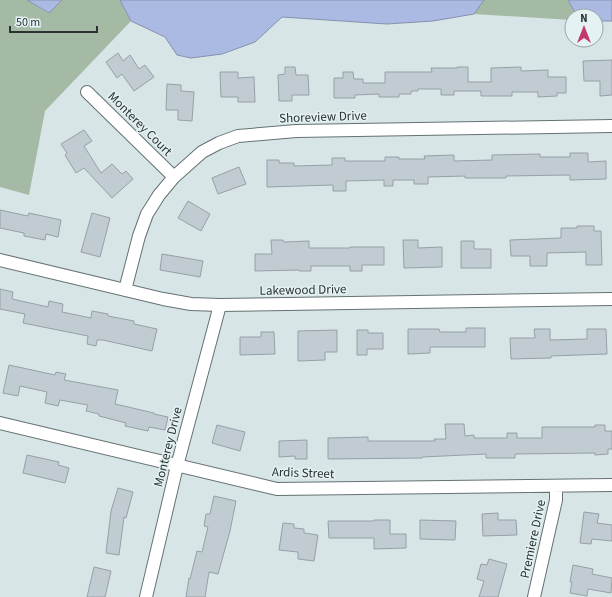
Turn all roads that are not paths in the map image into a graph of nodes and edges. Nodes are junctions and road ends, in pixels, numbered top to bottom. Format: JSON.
{"nodes":[{"id":1,"x":87,"y":92,"type":"dead end"},
{"id":2,"x":612,"y":126,"type":"edge"},
{"id":3,"x":174,"y":176,"type":"junction"},
{"id":4,"x":0,"y":260,"type":"edge"},
{"id":5,"x":125,"y":290,"type":"junction"},
{"id":6,"x":612,"y":299,"type":"edge"},
{"id":7,"x":220,"y":305,"type":"junction"},
{"id":8,"x":0,"y":423,"type":"edge"},
{"id":9,"x":177,"y":466,"type":"junction"},
{"id":10,"x":612,"y":485,"type":"edge"},
{"id":11,"x":556,"y":486,"type":"junction"},
{"id":12,"x":146,"y":597,"type":"edge"},
{"id":13,"x":534,"y":597,"type":"edge"}],
"edges":[{"from":1,"to":3,"type":"street","name":"Monterey Court"},
{"from":2,"to":3,"type":"street","name":"Shoreview Drive"},
{"from":3,"to":5,"type":"street","name":"Shoreview Drive"},
{"from":4,"to":5,"type":"street","name":"Lakewood Drive"},
{"from":5,"to":7,"type":"street","name":"Lakewood Drive"},
{"from":6,"to":7,"type":"street","name":"Lakewood Drive"},
{"from":7,"to":9,"type":"street","name":"Monterey Drive"},
{"from":8,"to":9,"type":"street","name":"Ardis Street"},
{"from":9,"to":11,"type":"street","name":"Ardis Street"},
{"from":9,"to":12,"type":"street","name":"Monterey Drive"},
{"from":10,"to":11,"type":"street","name":"Ardis Street"},
{"from":11,"to":13,"type":"street","name":"Premiere Drive"}]}
